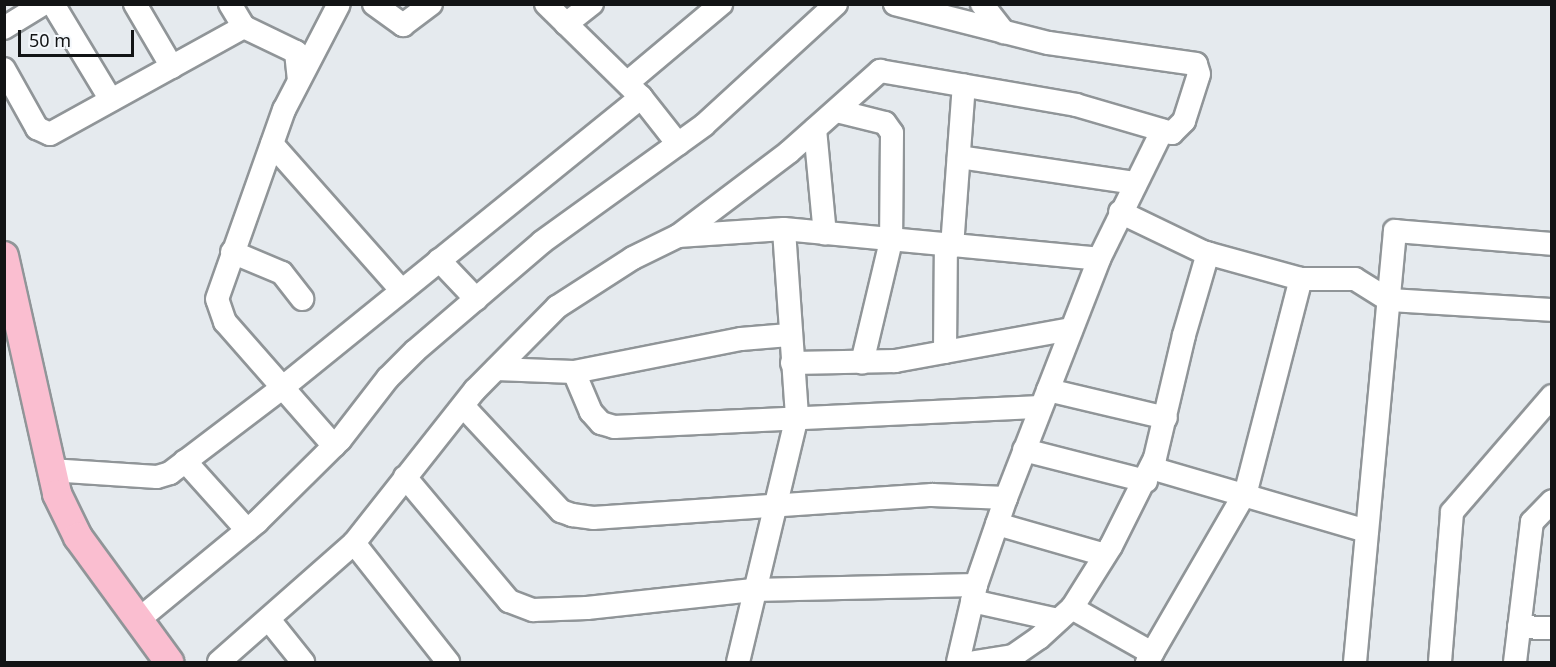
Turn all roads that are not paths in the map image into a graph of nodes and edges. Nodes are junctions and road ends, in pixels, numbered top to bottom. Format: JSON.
{"nodes":[{"id":1,"x":43,"y":4,"type":"edge"},
{"id":2,"x":53,"y":4,"type":"edge"},
{"id":3,"x":135,"y":4,"type":"edge"},
{"id":4,"x":230,"y":4,"type":"edge"},
{"id":5,"x":339,"y":4,"type":"edge"},
{"id":6,"x":374,"y":4,"type":"edge"},
{"id":7,"x":432,"y":4,"type":"edge"},
{"id":8,"x":546,"y":4,"type":"edge"},
{"id":9,"x":592,"y":4,"type":"edge"},
{"id":10,"x":721,"y":4,"type":"edge"},
{"id":11,"x":895,"y":4,"type":"edge"},
{"id":12,"x":982,"y":4,"type":"edge"},
{"id":13,"x":835,"y":5,"type":"edge"},
{"id":14,"x":566,"y":24,"type":"junction"},
{"id":15,"x":244,"y":27,"type":"junction"},
{"id":16,"x":4,"y":28,"type":"edge"},
{"id":17,"x":1004,"y":32,"type":"junction"},
{"id":18,"x":172,"y":67,"type":"junction"},
{"id":19,"x":4,"y":69,"type":"edge"},
{"id":20,"x":299,"y":80,"type":"junction"},
{"id":21,"x":964,"y":85,"type":"junction"},
{"id":22,"x":634,"y":90,"type":"junction"},
{"id":23,"x":111,"y":100,"type":"junction"},
{"id":24,"x":837,"y":111,"type":"junction"},
{"id":25,"x":815,"y":129,"type":"junction"},
{"id":26,"x":1162,"y":131,"type":"junction"},
{"id":27,"x":272,"y":144,"type":"junction"},
{"id":28,"x":678,"y":144,"type":"junction"},
{"id":29,"x":959,"y":157,"type":"junction"},
{"id":30,"x":1135,"y":183,"type":"junction"},
{"id":31,"x":1120,"y":212,"type":"junction"},
{"id":32,"x":784,"y":229,"type":"junction"},
{"id":33,"x":825,"y":234,"type":"junction"},
{"id":34,"x":678,"y":236,"type":"junction"},
{"id":35,"x":891,"y":241,"type":"junction"},
{"id":36,"x":1551,"y":244,"type":"edge"},
{"id":37,"x":949,"y":247,"type":"junction"},
{"id":38,"x":232,"y":252,"type":"junction"},
{"id":39,"x":1208,"y":253,"type":"junction"},
{"id":40,"x":4,"y":256,"type":"edge"},
{"id":41,"x":1099,"y":259,"type":"junction"},
{"id":42,"x":439,"y":260,"type":"junction"},
{"id":43,"x":1301,"y":279,"type":"junction"},
{"id":44,"x":402,"y":291,"type":"junction"},
{"id":45,"x":302,"y":298,"type":"dead end"},
{"id":46,"x":476,"y":299,"type":"junction"},
{"id":47,"x":1389,"y":300,"type":"junction"},
{"id":48,"x":1551,"y":310,"type":"edge"},
{"id":49,"x":1071,"y":330,"type":"junction"},
{"id":50,"x":789,"y":335,"type":"junction"},
{"id":51,"x":945,"y":352,"type":"junction"},
{"id":52,"x":792,"y":363,"type":"junction"},
{"id":53,"x":862,"y":363,"type":"junction"},
{"id":54,"x":496,"y":369,"type":"junction"},
{"id":55,"x":574,"y":372,"type":"junction"},
{"id":56,"x":282,"y":388,"type":"junction"},
{"id":57,"x":1551,"y":396,"type":"edge"},
{"id":58,"x":1045,"y":399,"type":"junction"},
{"id":59,"x":463,"y":406,"type":"junction"},
{"id":60,"x":797,"y":416,"type":"junction"},
{"id":61,"x":1166,"y":418,"type":"junction"},
{"id":62,"x":334,"y":446,"type":"junction"},
{"id":63,"x":1024,"y":450,"type":"junction"},
{"id":64,"x":185,"y":461,"type":"junction"},
{"id":65,"x":50,"y":470,"type":"junction"},
{"id":66,"x":1149,"y":474,"type":"junction"},
{"id":67,"x":405,"y":477,"type":"junction"},
{"id":68,"x":1244,"y":495,"type":"junction"},
{"id":69,"x":1006,"y":498,"type":"junction"},
{"id":70,"x":1551,"y":501,"type":"edge"},
{"id":71,"x":773,"y":505,"type":"junction"},
{"id":72,"x":997,"y":524,"type":"junction"},
{"id":73,"x":247,"y":530,"type":"junction"},
{"id":74,"x":1367,"y":531,"type":"junction"},
{"id":75,"x":354,"y":543,"type":"junction"},
{"id":76,"x":1105,"y":555,"type":"junction"},
{"id":77,"x":753,"y":590,"type":"junction"},
{"id":78,"x":974,"y":593,"type":"junction"},
{"id":79,"x":1065,"y":614,"type":"junction"},
{"id":80,"x":137,"y":621,"type":"junction"},
{"id":81,"x":270,"y":621,"type":"junction"},
{"id":82,"x":1519,"y":627,"type":"junction"},
{"id":83,"x":1551,"y":628,"type":"edge"},
{"id":84,"x":1150,"y":658,"type":"edge"},
{"id":85,"x":223,"y":661,"type":"edge"},
{"id":86,"x":169,"y":663,"type":"edge"},
{"id":87,"x":303,"y":663,"type":"edge"},
{"id":88,"x":448,"y":663,"type":"edge"},
{"id":89,"x":738,"y":663,"type":"edge"},
{"id":90,"x":958,"y":663,"type":"edge"},
{"id":91,"x":975,"y":663,"type":"edge"},
{"id":92,"x":1355,"y":663,"type":"edge"},
{"id":93,"x":1440,"y":663,"type":"edge"},
{"id":94,"x":1515,"y":663,"type":"edge"}],
"edges":[{"from":1,"to":16,"type":"street"},
{"from":2,"to":23,"type":"street"},
{"from":3,"to":18,"type":"street"},
{"from":4,"to":15,"type":"street"},
{"from":5,"to":20,"type":"street"},
{"from":6,"to":7,"type":"street"},
{"from":8,"to":14,"type":"street"},
{"from":9,"to":14,"type":"street"},
{"from":10,"to":22,"type":"street"},
{"from":11,"to":17,"type":"street"},
{"from":12,"to":17,"type":"street"},
{"from":13,"to":28,"type":"street"},
{"from":14,"to":22,"type":"street"},
{"from":15,"to":18,"type":"street"},
{"from":15,"to":20,"type":"street"},
{"from":17,"to":26,"type":"street"},
{"from":18,"to":23,"type":"street"},
{"from":19,"to":23,"type":"street"},
{"from":20,"to":27,"type":"street"},
{"from":21,"to":24,"type":"street"},
{"from":21,"to":26,"type":"street"},
{"from":21,"to":29,"type":"street"},
{"from":22,"to":28,"type":"street"},
{"from":22,"to":42,"type":"street"},
{"from":24,"to":25,"type":"street"},
{"from":24,"to":35,"type":"street"},
{"from":25,"to":33,"type":"street"},
{"from":25,"to":34,"type":"street"},
{"from":26,"to":30,"type":"street"},
{"from":27,"to":38,"type":"street"},
{"from":27,"to":44,"type":"street"},
{"from":28,"to":46,"type":"street"},
{"from":29,"to":30,"type":"street"},
{"from":29,"to":37,"type":"street"},
{"from":30,"to":31,"type":"street"},
{"from":31,"to":39,"type":"street"},
{"from":31,"to":41,"type":"street"},
{"from":32,"to":33,"type":"street"},
{"from":32,"to":34,"type":"street"},
{"from":32,"to":50,"type":"street"},
{"from":33,"to":35,"type":"street"},
{"from":34,"to":54,"type":"street"},
{"from":35,"to":37,"type":"street"},
{"from":35,"to":53,"type":"street"},
{"from":36,"to":47,"type":"street"},
{"from":37,"to":41,"type":"street"},
{"from":37,"to":51,"type":"street"},
{"from":38,"to":45,"type":"street"},
{"from":38,"to":56,"type":"street"},
{"from":39,"to":43,"type":"street"},
{"from":39,"to":61,"type":"street"},
{"from":40,"to":65,"type":"main road"},
{"from":41,"to":49,"type":"street"},
{"from":42,"to":44,"type":"street"},
{"from":42,"to":46,"type":"street"},
{"from":43,"to":47,"type":"street"},
{"from":43,"to":68,"type":"street"},
{"from":44,"to":56,"type":"street"},
{"from":46,"to":62,"type":"street"},
{"from":47,"to":48,"type":"street"},
{"from":47,"to":74,"type":"street"},
{"from":49,"to":51,"type":"street"},
{"from":49,"to":58,"type":"street"},
{"from":50,"to":52,"type":"street"},
{"from":50,"to":55,"type":"street"},
{"from":51,"to":53,"type":"street"},
{"from":52,"to":53,"type":"street"},
{"from":52,"to":60,"type":"street"},
{"from":54,"to":55,"type":"street"},
{"from":54,"to":59,"type":"street"},
{"from":55,"to":60,"type":"street"},
{"from":56,"to":62,"type":"street"},
{"from":56,"to":64,"type":"street"},
{"from":57,"to":93,"type":"street"},
{"from":58,"to":60,"type":"street"},
{"from":58,"to":61,"type":"street"},
{"from":58,"to":63,"type":"street"},
{"from":59,"to":67,"type":"street"},
{"from":59,"to":71,"type":"street"},
{"from":60,"to":71,"type":"street"},
{"from":61,"to":66,"type":"street"},
{"from":62,"to":73,"type":"street"},
{"from":63,"to":66,"type":"street"},
{"from":63,"to":69,"type":"street"},
{"from":64,"to":65,"type":"street"},
{"from":64,"to":73,"type":"street"},
{"from":65,"to":80,"type":"main road"},
{"from":66,"to":68,"type":"street"},
{"from":66,"to":76,"type":"street"},
{"from":67,"to":75,"type":"street"},
{"from":67,"to":77,"type":"street"},
{"from":68,"to":74,"type":"street"},
{"from":68,"to":84,"type":"street"},
{"from":69,"to":71,"type":"street"},
{"from":69,"to":72,"type":"street"},
{"from":70,"to":82,"type":"street"},
{"from":71,"to":77,"type":"street"},
{"from":72,"to":76,"type":"street"},
{"from":72,"to":78,"type":"street"},
{"from":73,"to":80,"type":"street"},
{"from":74,"to":92,"type":"street"},
{"from":75,"to":81,"type":"street"},
{"from":75,"to":88,"type":"street"},
{"from":76,"to":79,"type":"street"},
{"from":77,"to":78,"type":"street"},
{"from":77,"to":89,"type":"street"},
{"from":78,"to":79,"type":"street"},
{"from":78,"to":90,"type":"street"},
{"from":79,"to":84,"type":"street"},
{"from":79,"to":91,"type":"street"},
{"from":80,"to":86,"type":"main road"},
{"from":81,"to":85,"type":"street"},
{"from":81,"to":87,"type":"street"},
{"from":82,"to":83,"type":"street"},
{"from":82,"to":94,"type":"street"}]}
